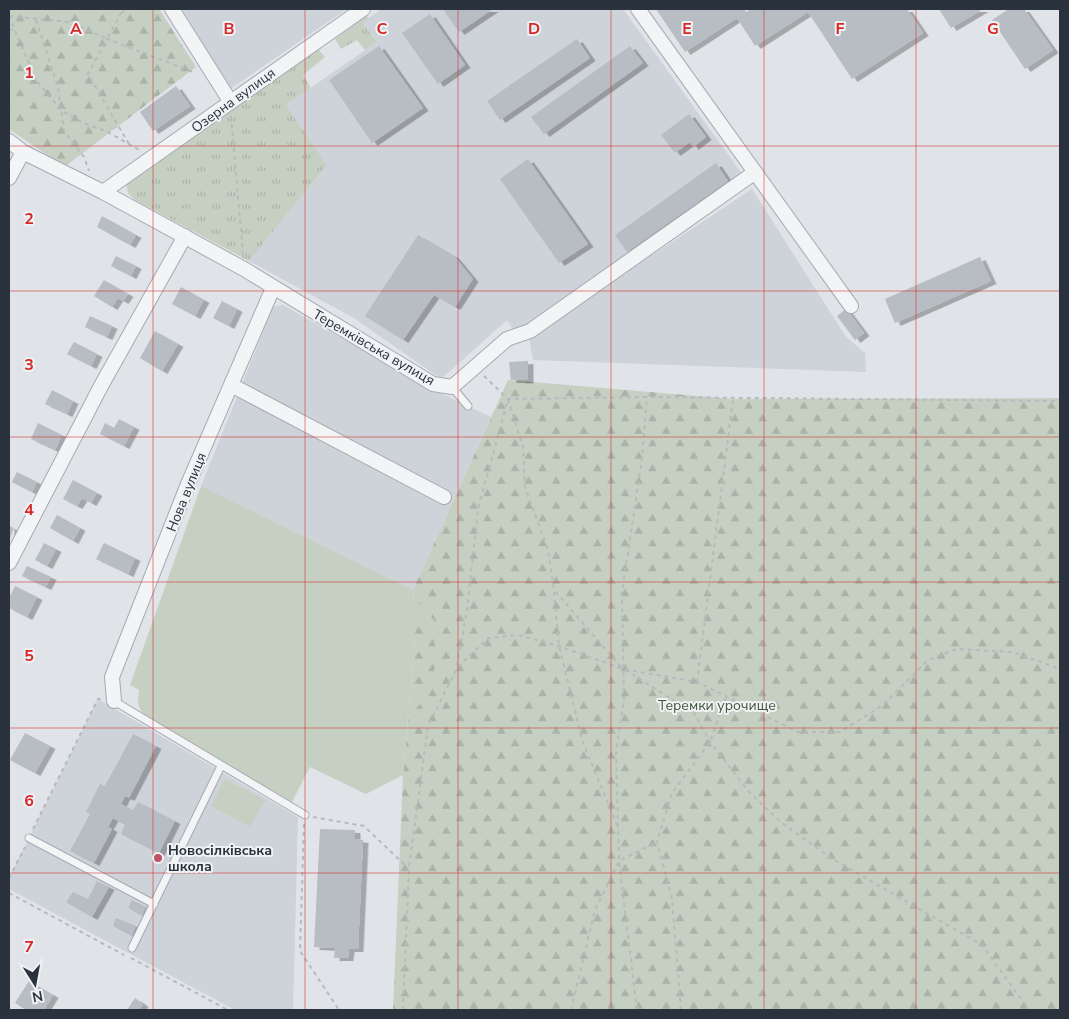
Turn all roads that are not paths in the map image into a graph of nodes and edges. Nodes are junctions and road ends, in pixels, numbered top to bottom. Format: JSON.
{"nodes":[{"id":1,"x":172,"y":9,"type":"edge"},
{"id":2,"x":362,"y":9,"type":"edge"},
{"id":3,"x":638,"y":9,"type":"edge"},
{"id":4,"x":230,"y":101,"type":"junction"},
{"id":5,"x":9,"y":141,"type":"edge"},
{"id":6,"x":23,"y":152,"type":"junction"},
{"id":7,"x":754,"y":173,"type":"junction"},
{"id":8,"x":9,"y":178,"type":"edge"},
{"id":9,"x":99,"y":190,"type":"junction"},
{"id":10,"x":185,"y":236,"type":"junction"},
{"id":11,"x":273,"y":288,"type":"junction"},
{"id":12,"x":851,"y":306,"type":"dead end"},
{"id":13,"x":231,"y":385,"type":"junction"},
{"id":14,"x":452,"y":387,"type":"junction"},
{"id":15,"x":468,"y":406,"type":"dead end"},
{"id":16,"x":444,"y":497,"type":"dead end"},
{"id":17,"x":9,"y":563,"type":"edge"},
{"id":18,"x":114,"y":701,"type":"joint"},
{"id":19,"x":221,"y":766,"type":"junction"},
{"id":20,"x":305,"y":815,"type":"road end"},
{"id":21,"x":29,"y":838,"type":"road end"},
{"id":22,"x":154,"y":904,"type":"junction"},
{"id":23,"x":132,"y":948,"type":"dead end"}],
"edges":[{"from":1,"to":4,"type":"street"},
{"from":2,"to":4,"type":"street","name":"Озерна вулиця"},
{"from":3,"to":7,"type":"street"},
{"from":4,"to":9,"type":"street","name":"Озерна вулиця"},
{"from":5,"to":6,"type":"street","name":"Теремківська вулиця"},
{"from":6,"to":8,"type":"street"},
{"from":6,"to":9,"type":"street","name":"Теремківська вулиця"},
{"from":7,"to":12,"type":"street"},
{"from":7,"to":14,"type":"street","name":"Теремківська вулиця"},
{"from":9,"to":10,"type":"street","name":"Теремківська вулиця"},
{"from":10,"to":11,"type":"street","name":"Теремківська вулиця"},
{"from":10,"to":17,"type":"street"},
{"from":11,"to":13,"type":"street","name":"Нова вулиця"},
{"from":11,"to":14,"type":"street","name":"Теремківська вулиця"},
{"from":13,"to":16,"type":"street"},
{"from":13,"to":18,"type":"street","name":"Нова вулиця"},
{"from":14,"to":15,"type":"lane"},
{"from":18,"to":19,"type":"lane"},
{"from":19,"to":20,"type":"lane"},
{"from":19,"to":22,"type":"lane"},
{"from":21,"to":22,"type":"lane"},
{"from":22,"to":23,"type":"lane"}]}
